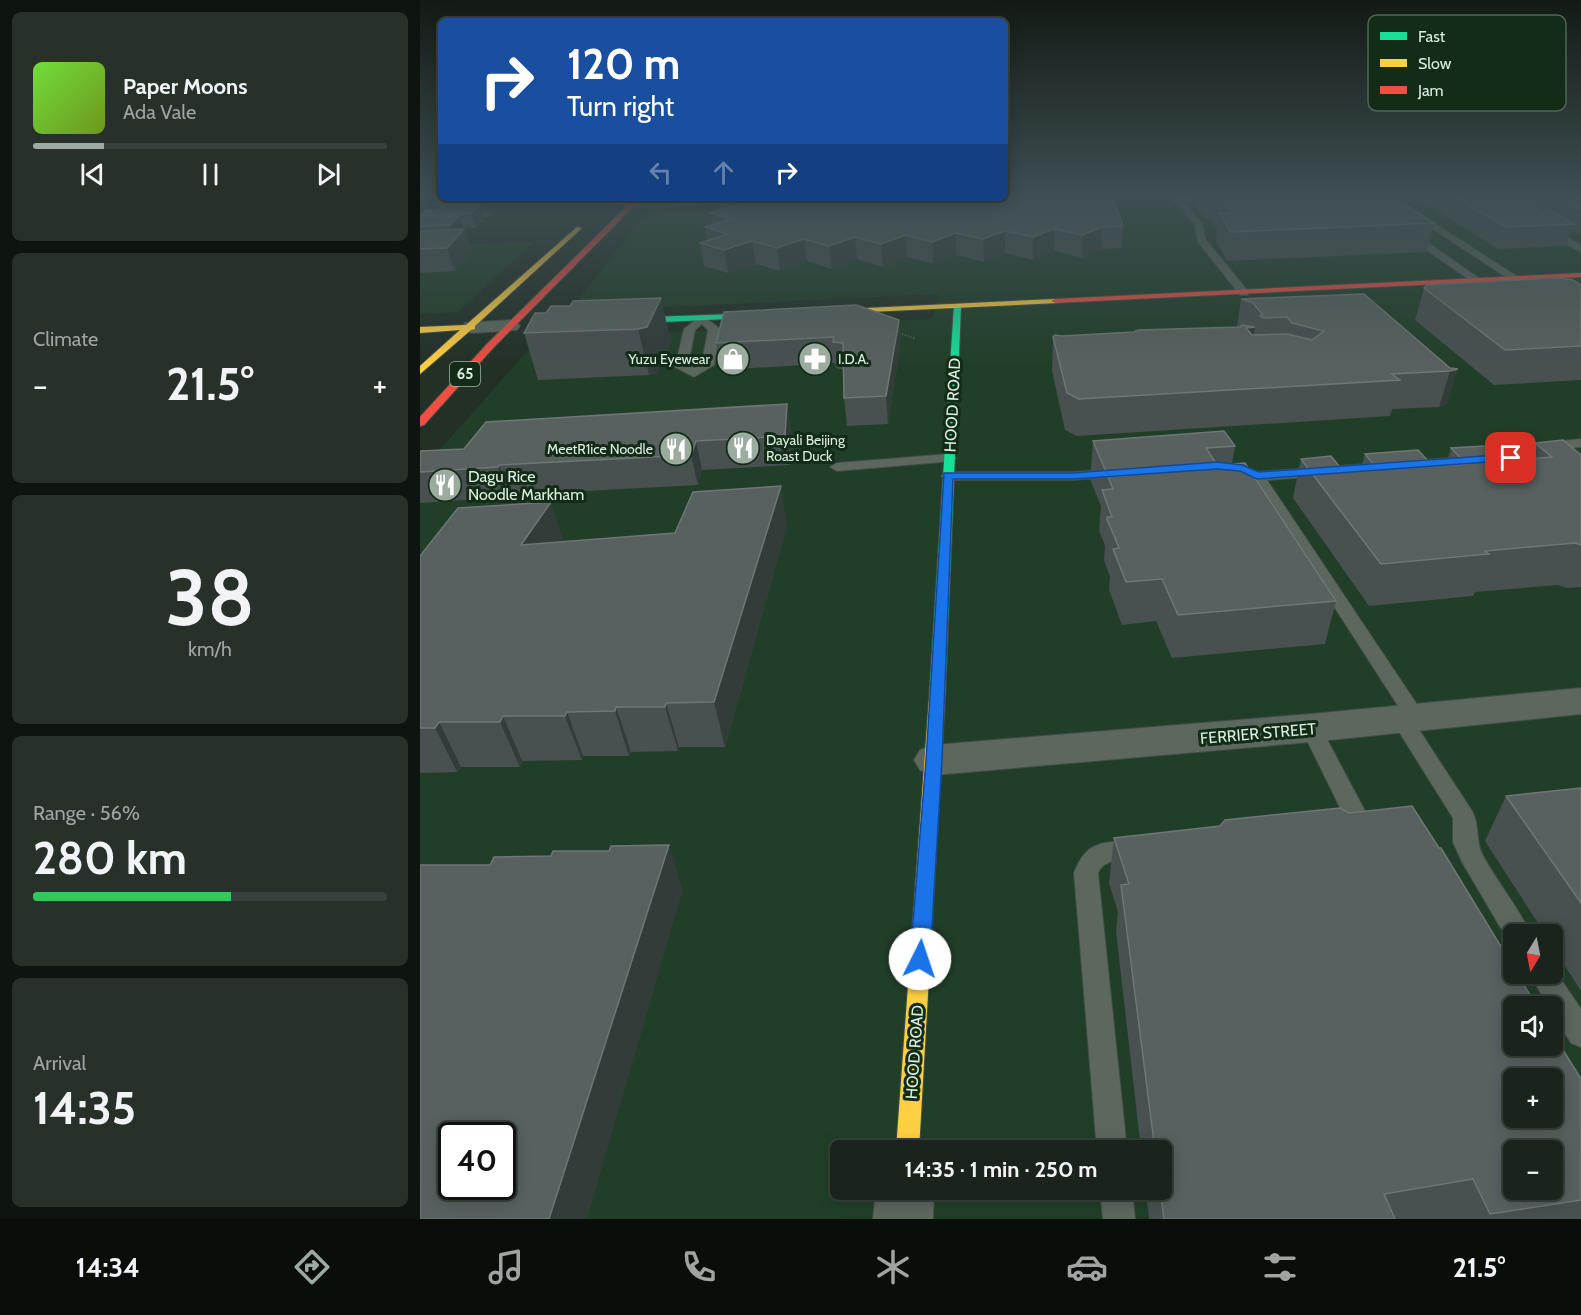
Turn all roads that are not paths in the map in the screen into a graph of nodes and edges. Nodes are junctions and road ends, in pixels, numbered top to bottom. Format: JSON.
{"nodes":[{"id":1,"x":553,"y":252,"type":"edge"},
{"id":2,"x":585,"y":252,"type":"edge"},
{"id":3,"x":1211,"y":252,"type":"edge"},
{"id":4,"x":1436,"y":252,"type":"edge"},
{"id":5,"x":1473,"y":252,"type":"edge"},
{"id":6,"x":1581,"y":275,"type":"edge"},
{"id":7,"x":1540,"y":277,"type":"junction"},
{"id":8,"x":1516,"y":279,"type":"junction"},
{"id":9,"x":1478,"y":281,"type":"junction"},
{"id":10,"x":1556,"y":288,"type":"edge"},
{"id":11,"x":1244,"y":293,"type":"junction"},
{"id":12,"x":957,"y":306,"type":"junction"},
{"id":13,"x":807,"y":313,"type":"edge"},
{"id":14,"x":783,"y":314,"type":"edge"},
{"id":15,"x":702,"y":318,"type":"junction"},
{"id":16,"x":611,"y":322,"type":"edge"},
{"id":17,"x":531,"y":325,"type":"edge"},
{"id":18,"x":510,"y":326,"type":"junction"},
{"id":19,"x":472,"y":327,"type":"junction"},
{"id":20,"x":420,"y":330,"type":"edge"},
{"id":21,"x":420,"y":371,"type":"edge"},
{"id":22,"x":694,"y":372,"type":"junction"},
{"id":23,"x":691,"y":388,"type":"dead end"},
{"id":24,"x":420,"y":423,"type":"edge"},
{"id":25,"x":1581,"y":443,"type":"edge"},
{"id":26,"x":949,"y":459,"type":"junction"},
{"id":27,"x":837,"y":467,"type":"dead end"},
{"id":28,"x":1242,"y":468,"type":"edge"},
{"id":29,"x":1581,"y":470,"type":"edge"},
{"id":30,"x":1128,"y":472,"type":"edge"},
{"id":31,"x":948,"y":476,"type":"junction"},
{"id":32,"x":1257,"y":476,"type":"junction"},
{"id":33,"x":1581,"y":497,"type":"edge"},
{"id":34,"x":1581,"y":701,"type":"edge"},
{"id":35,"x":1408,"y":718,"type":"junction"},
{"id":36,"x":1311,"y":728,"type":"junction"},
{"id":37,"x":934,"y":760,"type":"junction"},
{"id":38,"x":1362,"y":828,"type":"edge"},
{"id":39,"x":1162,"y":847,"type":"edge"},
{"id":40,"x":1512,"y":924,"type":"edge"},
{"id":41,"x":1549,"y":984,"type":"edge"},
{"id":42,"x":1581,"y":1034,"type":"edge"},
{"id":43,"x":909,"y":1140,"type":"edge"},
{"id":44,"x":1111,"y":1140,"type":"edge"},
{"id":45,"x":904,"y":1200,"type":"edge"},
{"id":46,"x":1117,"y":1200,"type":"edge"},
{"id":47,"x":903,"y":1219,"type":"edge"},
{"id":48,"x":1119,"y":1219,"type":"edge"}],
"edges":[{"from":1,"to":19,"type":"main road","number":"65"},
{"from":2,"to":18,"type":"main road","number":"65"},
{"from":3,"to":11,"type":"lane"},
{"from":4,"to":9,"type":"lane"},
{"from":5,"to":8,"type":"lane"},
{"from":6,"to":7,"type":"main road"},
{"from":7,"to":8,"type":"main road"},
{"from":7,"to":10,"type":"lane"},
{"from":8,"to":9,"type":"main road"},
{"from":9,"to":11,"type":"main road"},
{"from":11,"to":12,"type":"main road"},
{"from":12,"to":13,"type":"main road"},
{"from":12,"to":26,"type":"main road","name":"HOOD ROAD"},
{"from":14,"to":15,"type":"main road"},
{"from":15,"to":16,"type":"main road"},
{"from":15,"to":22,"type":"lane"},
{"from":15,"to":22,"type":"lane"},
{"from":17,"to":18,"type":"main road"},
{"from":18,"to":19,"type":"street"},
{"from":18,"to":24,"type":"main road","number":"65"},
{"from":19,"to":20,"type":"main road"},
{"from":19,"to":21,"type":"main road","number":"65"},
{"from":22,"to":23,"type":"lane"},
{"from":25,"to":29,"type":"lane"},
{"from":26,"to":27,"type":"lane"},
{"from":26,"to":31,"type":"main road","name":"HOOD ROAD"},
{"from":28,"to":32,"type":"lane"},
{"from":30,"to":31,"type":"lane"},
{"from":31,"to":37,"type":"main road","name":"HOOD ROAD"},
{"from":32,"to":33,"type":"lane"},
{"from":32,"to":35,"type":"lane"},
{"from":34,"to":35,"type":"street","name":"FERRIER STREET"},
{"from":35,"to":36,"type":"street","name":"FERRIER STREET"},
{"from":35,"to":40,"type":"lane"},
{"from":36,"to":37,"type":"street","name":"FERRIER STREET"},
{"from":36,"to":38,"type":"lane"},
{"from":37,"to":43,"type":"main road","name":"HOOD ROAD"},
{"from":39,"to":44,"type":"lane"},
{"from":41,"to":42,"type":"lane"},
{"from":45,"to":47,"type":"street"},
{"from":46,"to":48,"type":"lane"}]}
